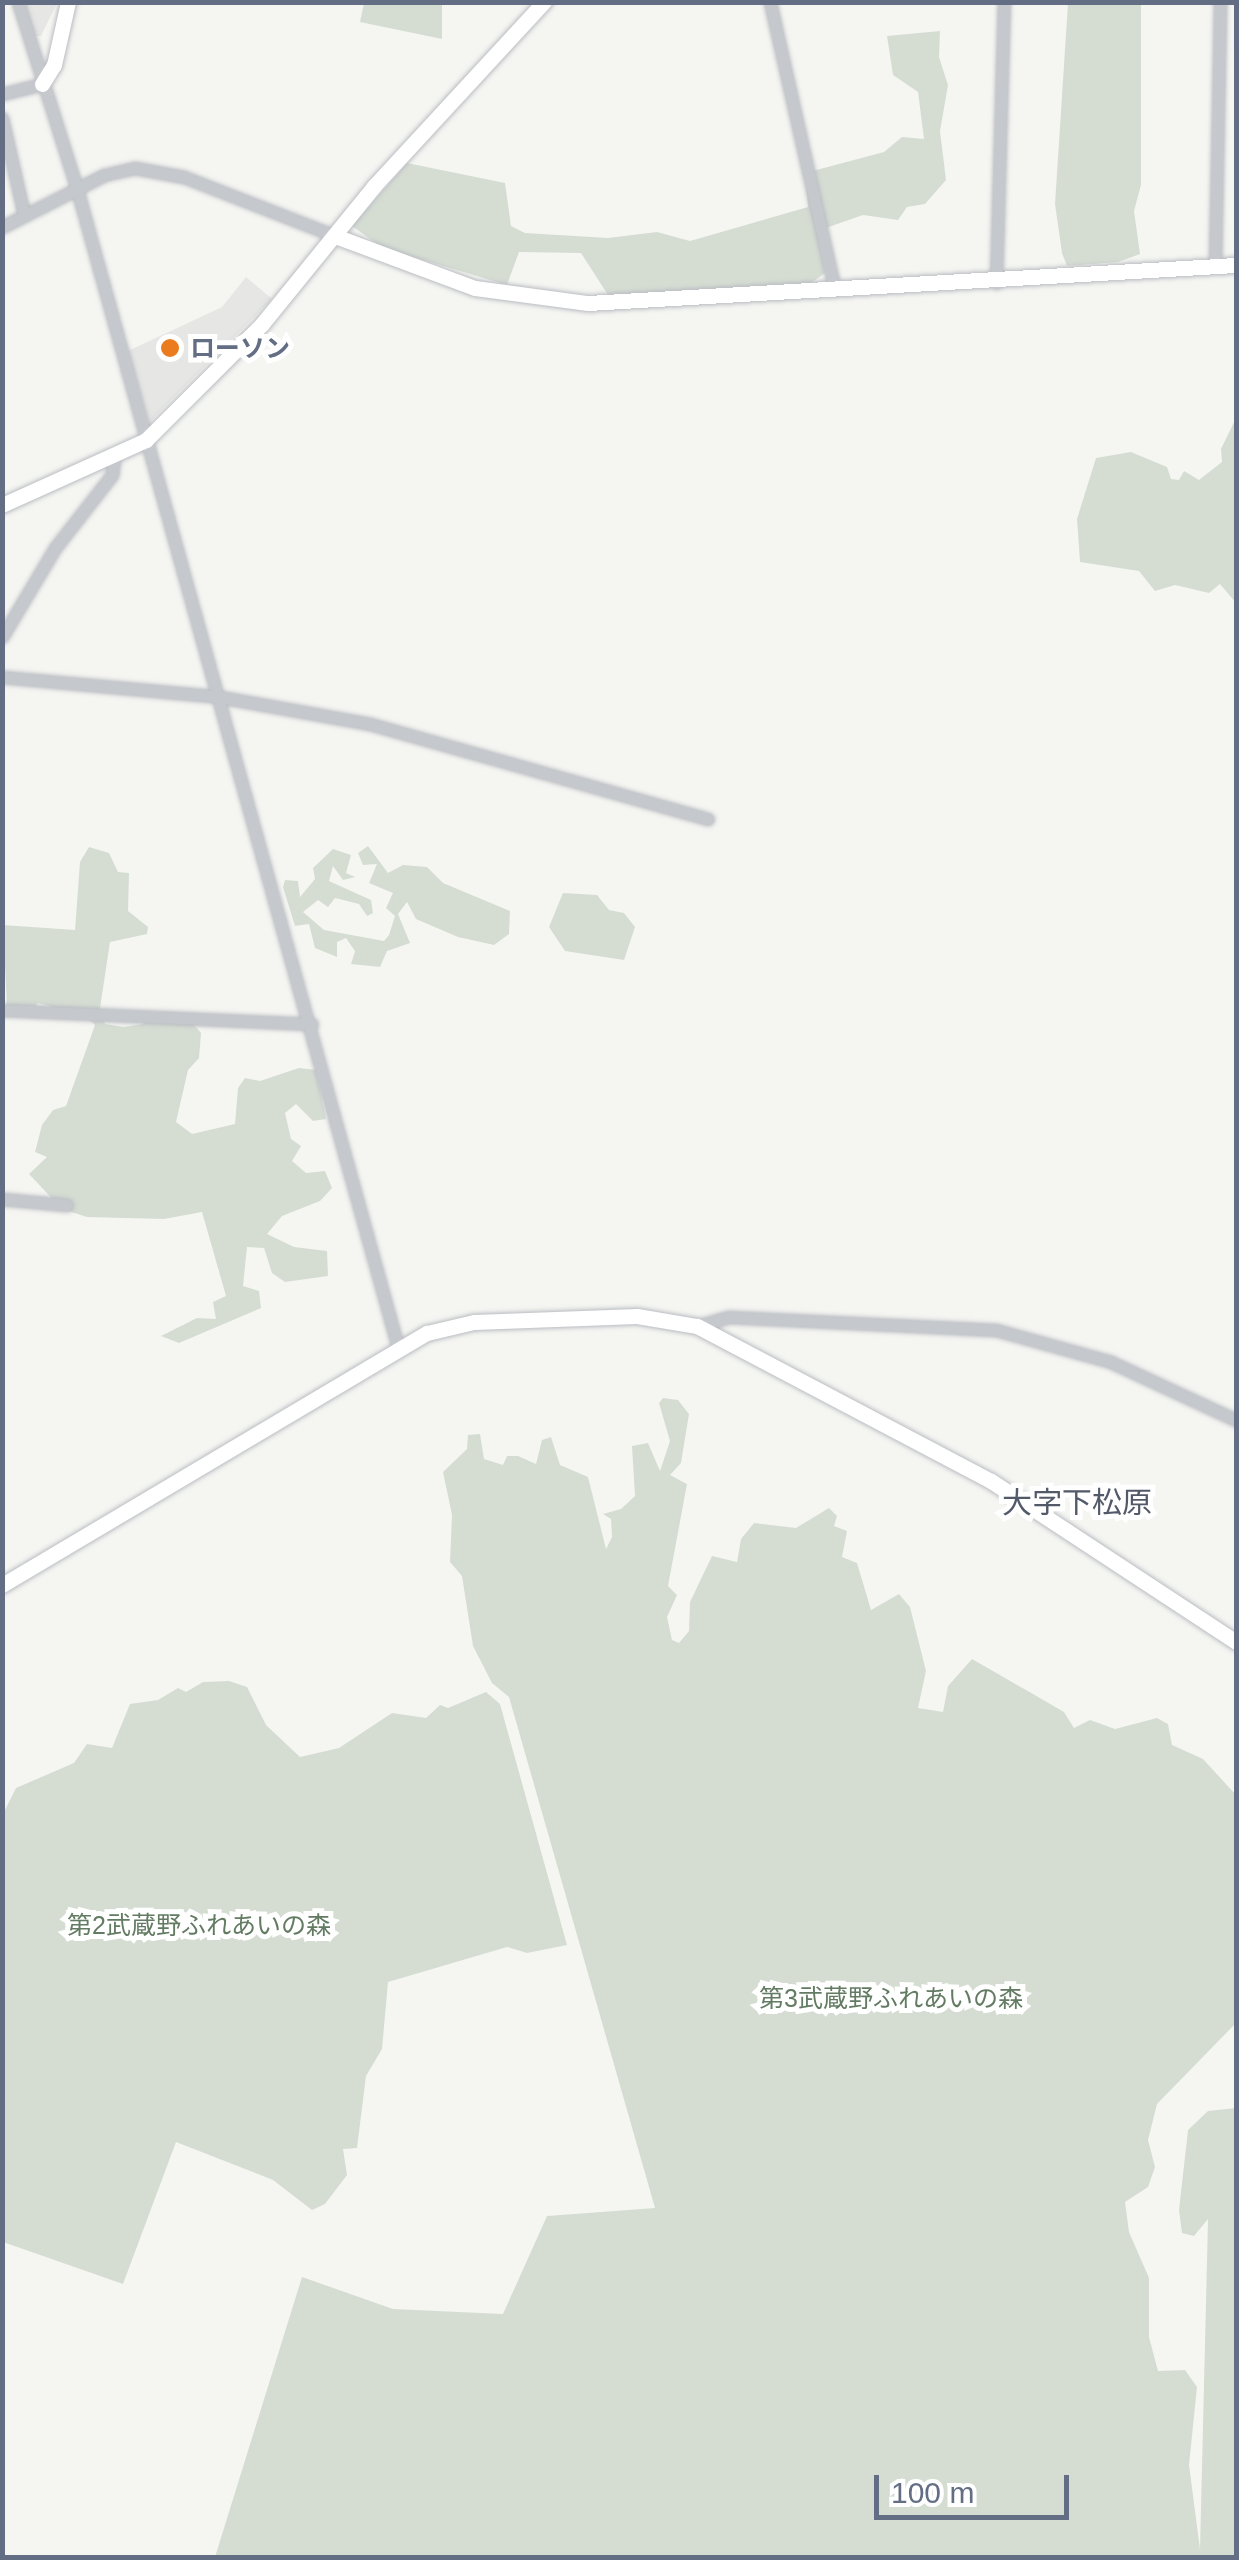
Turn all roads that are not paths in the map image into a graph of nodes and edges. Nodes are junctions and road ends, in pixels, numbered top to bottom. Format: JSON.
{"nodes":[{"id":1,"x":18,"y":2,"type":"edge"},
{"id":2,"x":68,"y":2,"type":"edge"},
{"id":3,"x":544,"y":2,"type":"edge"},
{"id":4,"x":770,"y":2,"type":"edge"},
{"id":5,"x":1004,"y":2,"type":"edge"},
{"id":6,"x":1220,"y":2,"type":"edge"},
{"id":7,"x":31,"y":50,"type":"junction"},
{"id":8,"x":58,"y":52,"type":"junction"},
{"id":9,"x":42,"y":84,"type":"junction"},
{"id":10,"x":2,"y":94,"type":"edge"},
{"id":11,"x":2,"y":118,"type":"edge"},
{"id":12,"x":77,"y":190,"type":"junction"},
{"id":13,"x":24,"y":215,"type":"junction"},
{"id":14,"x":2,"y":227,"type":"edge"},
{"id":15,"x":336,"y":236,"type":"junction"},
{"id":16,"x":1236,"y":265,"type":"edge"},
{"id":17,"x":1216,"y":267,"type":"junction"},
{"id":18,"x":996,"y":282,"type":"junction"},
{"id":19,"x":835,"y":292,"type":"junction"},
{"id":20,"x":146,"y":440,"type":"junction"},
{"id":21,"x":115,"y":454,"type":"junction"},
{"id":22,"x":2,"y":505,"type":"edge"},
{"id":23,"x":2,"y":637,"type":"edge"},
{"id":24,"x":2,"y":677,"type":"edge"},
{"id":25,"x":220,"y":697,"type":"junction"},
{"id":26,"x":708,"y":819,"type":"dead end"},
{"id":27,"x":2,"y":1010,"type":"edge"},
{"id":28,"x":312,"y":1024,"type":"junction"},
{"id":29,"x":2,"y":1199,"type":"edge"},
{"id":30,"x":67,"y":1204,"type":"dead end"},
{"id":31,"x":698,"y":1326,"type":"junction"},
{"id":32,"x":398,"y":1346,"type":"junction"},
{"id":33,"x":1236,"y":1420,"type":"edge"},
{"id":34,"x":2,"y":1585,"type":"edge"},
{"id":35,"x":1236,"y":1642,"type":"edge"}],
"edges":[{"from":1,"to":7,"type":"street"},
{"from":2,"to":8,"type":"street"},
{"from":3,"to":15,"type":"street"},
{"from":4,"to":19,"type":"street"},
{"from":5,"to":18,"type":"street"},
{"from":6,"to":17,"type":"street"},
{"from":7,"to":8,"type":"street"},
{"from":7,"to":9,"type":"street"},
{"from":8,"to":9,"type":"street"},
{"from":9,"to":10,"type":"street"},
{"from":9,"to":12,"type":"street"},
{"from":11,"to":13,"type":"street"},
{"from":12,"to":13,"type":"street"},
{"from":12,"to":15,"type":"street"},
{"from":12,"to":20,"type":"street"},
{"from":13,"to":14,"type":"street"},
{"from":15,"to":19,"type":"street"},
{"from":15,"to":20,"type":"street"},
{"from":16,"to":17,"type":"street"},
{"from":17,"to":18,"type":"street"},
{"from":18,"to":19,"type":"street"},
{"from":20,"to":21,"type":"street"},
{"from":20,"to":25,"type":"street"},
{"from":21,"to":22,"type":"street"},
{"from":21,"to":23,"type":"street"},
{"from":24,"to":25,"type":"street"},
{"from":25,"to":26,"type":"street"},
{"from":25,"to":28,"type":"street"},
{"from":27,"to":28,"type":"street"},
{"from":28,"to":32,"type":"street"},
{"from":29,"to":30,"type":"street"},
{"from":31,"to":32,"type":"street"},
{"from":31,"to":33,"type":"street"},
{"from":31,"to":35,"type":"street"},
{"from":32,"to":34,"type":"street"}]}
